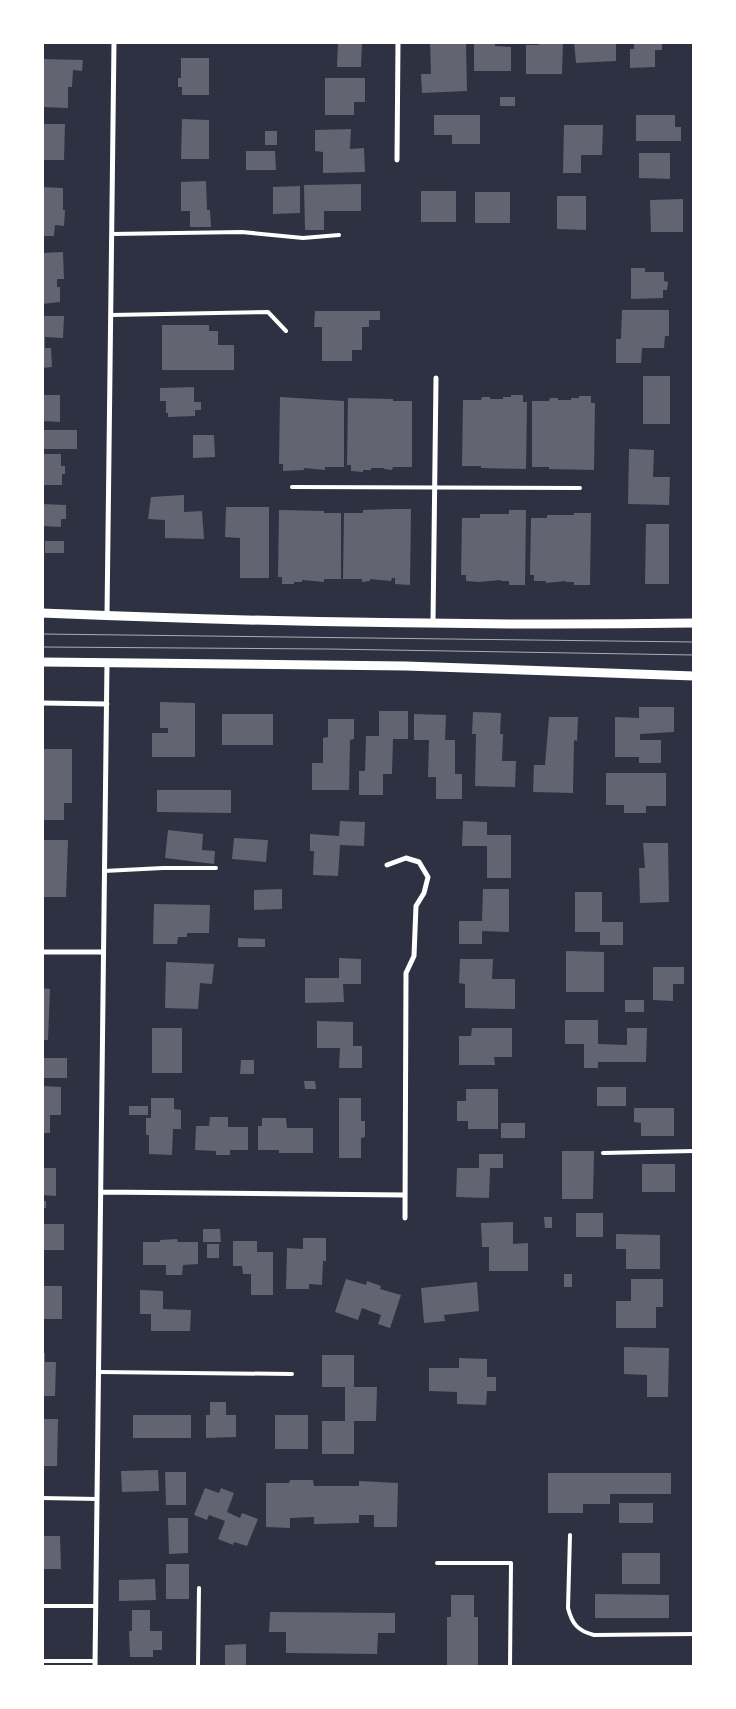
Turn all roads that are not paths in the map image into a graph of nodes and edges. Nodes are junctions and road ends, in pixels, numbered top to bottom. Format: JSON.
{"nodes":[{"id":1,"x":114,"y":42,"type":"edge"},
{"id":2,"x":398,"y":42,"type":"edge"},
{"id":3,"x":397,"y":160,"type":"dead end"},
{"id":4,"x":112,"y":234,"type":"junction"},
{"id":5,"x":339,"y":235,"type":"dead end"},
{"id":6,"x":111,"y":315,"type":"junction"},
{"id":7,"x":286,"y":331,"type":"dead end"},
{"id":8,"x":436,"y":378,"type":"dead end"},
{"id":9,"x":292,"y":488,"type":"dead end"},
{"id":10,"x":434,"y":488,"type":"junction"},
{"id":11,"x":580,"y":488,"type":"dead end"},
{"id":12,"x":42,"y":613,"type":"edge"},
{"id":13,"x":108,"y":616,"type":"junction"},
{"id":14,"x":433,"y":623,"type":"junction"},
{"id":15,"x":694,"y":623,"type":"edge"},
{"id":16,"x":42,"y":662,"type":"edge"},
{"id":17,"x":107,"y":662,"type":"junction"},
{"id":18,"x":694,"y":676,"type":"edge"},
{"id":19,"x":42,"y":703,"type":"edge"},
{"id":20,"x":106,"y":704,"type":"junction"},
{"id":21,"x":387,"y":865,"type":"dead end"},
{"id":22,"x":216,"y":868,"type":"dead end"},
{"id":23,"x":104,"y":870,"type":"junction"},
{"id":24,"x":42,"y":952,"type":"edge"},
{"id":25,"x":102,"y":952,"type":"junction"},
{"id":26,"x":694,"y":1151,"type":"edge"},
{"id":27,"x":603,"y":1153,"type":"dead end"},
{"id":28,"x":101,"y":1192,"type":"junction"},
{"id":29,"x":405,"y":1195,"type":"junction"},
{"id":30,"x":405,"y":1218,"type":"dead end"},
{"id":31,"x":99,"y":1372,"type":"junction"},
{"id":32,"x":292,"y":1374,"type":"dead end"},
{"id":33,"x":42,"y":1498,"type":"edge"},
{"id":34,"x":97,"y":1499,"type":"junction"},
{"id":35,"x":570,"y":1535,"type":"dead end"},
{"id":36,"x":437,"y":1563,"type":"dead end"},
{"id":37,"x":199,"y":1588,"type":"dead end"},
{"id":38,"x":42,"y":1606,"type":"edge"},
{"id":39,"x":96,"y":1606,"type":"junction"},
{"id":40,"x":694,"y":1634,"type":"edge"},
{"id":41,"x":42,"y":1661,"type":"edge"},
{"id":42,"x":95,"y":1664,"type":"edge"},
{"id":43,"x":198,"y":1666,"type":"edge"},
{"id":44,"x":510,"y":1666,"type":"edge"}],
"edges":[{"from":1,"to":4,"type":"street"},
{"from":2,"to":3,"type":"street"},
{"from":4,"to":5,"type":"lane"},
{"from":4,"to":6,"type":"street"},
{"from":6,"to":7,"type":"lane"},
{"from":6,"to":13,"type":"street"},
{"from":8,"to":10,"type":"street"},
{"from":9,"to":10,"type":"lane"},
{"from":10,"to":11,"type":"lane"},
{"from":10,"to":14,"type":"street"},
{"from":12,"to":13,"type":"street"},
{"from":13,"to":14,"type":"street"},
{"from":14,"to":15,"type":"street"},
{"from":16,"to":17,"type":"street"},
{"from":17,"to":18,"type":"street"},
{"from":17,"to":20,"type":"street"},
{"from":19,"to":20,"type":"street"},
{"from":20,"to":23,"type":"street"},
{"from":21,"to":29,"type":"street"},
{"from":22,"to":23,"type":"lane"},
{"from":23,"to":25,"type":"street"},
{"from":24,"to":25,"type":"street"},
{"from":25,"to":28,"type":"street"},
{"from":26,"to":27,"type":"lane"},
{"from":28,"to":29,"type":"street"},
{"from":28,"to":31,"type":"street"},
{"from":29,"to":30,"type":"street"},
{"from":31,"to":32,"type":"lane"},
{"from":31,"to":34,"type":"street"},
{"from":33,"to":34,"type":"lane"},
{"from":34,"to":39,"type":"street"},
{"from":35,"to":40,"type":"lane"},
{"from":36,"to":44,"type":"lane"},
{"from":37,"to":43,"type":"lane"},
{"from":38,"to":39,"type":"lane"},
{"from":39,"to":42,"type":"street"},
{"from":41,"to":42,"type":"lane"}]}
